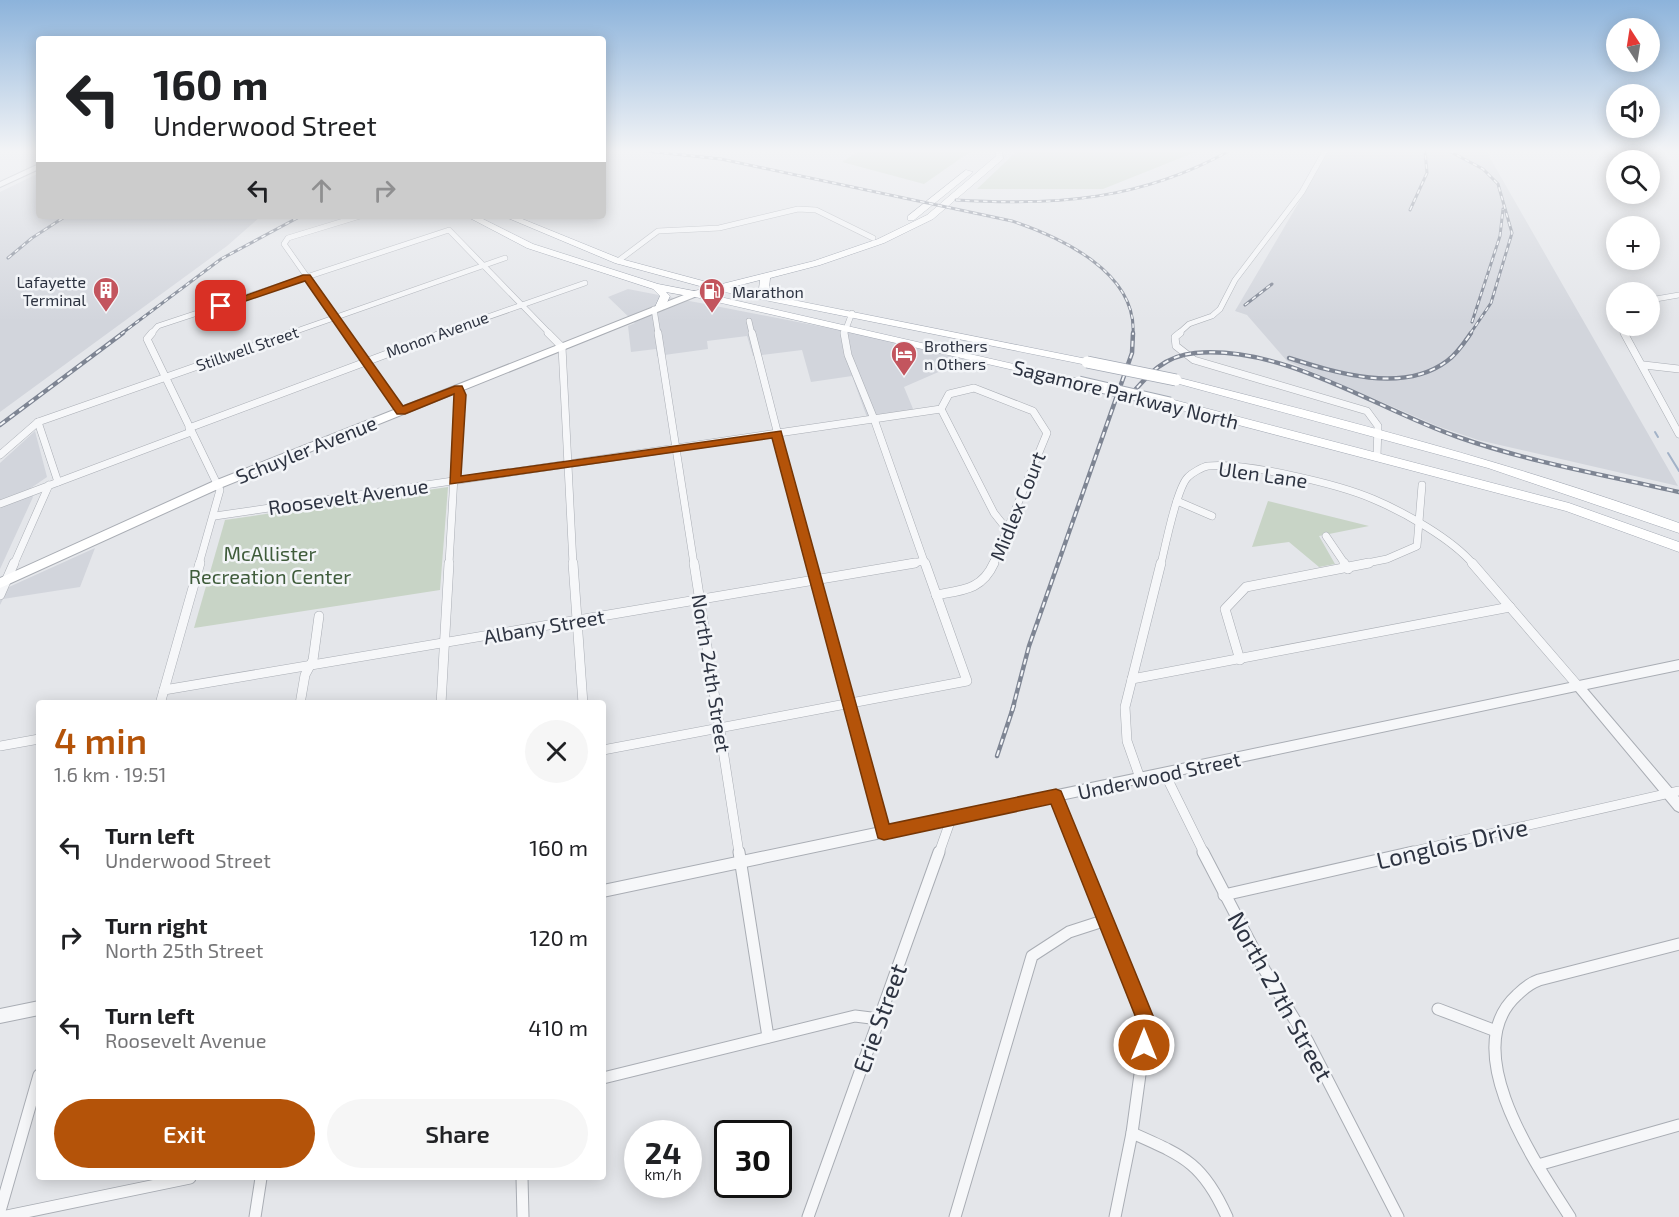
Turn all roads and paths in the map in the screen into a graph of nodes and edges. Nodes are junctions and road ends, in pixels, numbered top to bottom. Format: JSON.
{"nodes":[{"id":1,"x":926,"y":208,"type":"edge"},
{"id":2,"x":941,"y":208,"type":"edge"},
{"id":3,"x":1290,"y":208,"type":"edge"},
{"id":4,"x":351,"y":219,"type":"edge"},
{"id":5,"x":476,"y":219,"type":"edge"},
{"id":6,"x":514,"y":219,"type":"edge"},
{"id":7,"x":873,"y":238,"type":"junction"},
{"id":8,"x":505,"y":258,"type":"dead end"},
{"id":9,"x":618,"y":261,"type":"junction"},
{"id":10,"x":483,"y":266,"type":"junction"},
{"id":11,"x":307,"y":277,"type":"junction"},
{"id":12,"x":765,"y":278,"type":"junction"},
{"id":13,"x":585,"y":283,"type":"dead end"},
{"id":14,"x":656,"y":287,"type":"junction"},
{"id":15,"x":718,"y":288,"type":"junction"},
{"id":16,"x":694,"y":294,"type":"junction"},
{"id":17,"x":1679,"y":295,"type":"edge"},
{"id":18,"x":769,"y":297,"type":"junction"},
{"id":19,"x":1660,"y":298,"type":"edge"},
{"id":20,"x":519,"y":303,"type":"junction"},
{"id":21,"x":657,"y":308,"type":"junction"},
{"id":22,"x":852,"y":313,"type":"junction"},
{"id":23,"x":336,"y":317,"type":"junction"},
{"id":24,"x":749,"y":321,"type":"dead end"},
{"id":25,"x":844,"y":328,"type":"junction"},
{"id":26,"x":1626,"y":336,"type":"edge"},
{"id":27,"x":562,"y":347,"type":"junction"},
{"id":28,"x":365,"y":361,"type":"junction"},
{"id":29,"x":1644,"y":365,"type":"junction"},
{"id":30,"x":1679,"y":369,"type":"edge"},
{"id":31,"x":166,"y":377,"type":"junction"},
{"id":32,"x":459,"y":388,"type":"junction"},
{"id":33,"x":941,"y":409,"type":"junction"},
{"id":34,"x":401,"y":411,"type":"junction"},
{"id":35,"x":874,"y":419,"type":"junction"},
{"id":36,"x":38,"y":422,"type":"junction"},
{"id":37,"x":190,"y":430,"type":"junction"},
{"id":38,"x":1380,"y":432,"type":"junction"},
{"id":39,"x":777,"y":433,"type":"junction"},
{"id":40,"x":1679,"y":434,"type":"edge"},
{"id":41,"x":675,"y":448,"type":"junction"},
{"id":42,"x":0,"y":455,"type":"edge"},
{"id":43,"x":1377,"y":456,"type":"junction"},
{"id":44,"x":566,"y":464,"type":"junction"},
{"id":45,"x":454,"y":481,"type":"junction"},
{"id":46,"x":58,"y":482,"type":"junction"},
{"id":47,"x":49,"y":485,"type":"junction"},
{"id":48,"x":216,"y":485,"type":"junction"},
{"id":49,"x":1422,"y":485,"type":"dead end"},
{"id":50,"x":1177,"y":501,"type":"junction"},
{"id":51,"x":0,"y":504,"type":"edge"},
{"id":52,"x":215,"y":516,"type":"junction"},
{"id":53,"x":1212,"y":516,"type":"dead end"},
{"id":54,"x":1419,"y":524,"type":"junction"},
{"id":55,"x":1679,"y":528,"type":"edge"},
{"id":56,"x":1009,"y":531,"type":"junction"},
{"id":57,"x":1326,"y":536,"type":"dead end"},
{"id":58,"x":1679,"y":547,"type":"edge"},
{"id":59,"x":924,"y":561,"type":"junction"},
{"id":60,"x":1348,"y":568,"type":"junction"},
{"id":61,"x":815,"y":580,"type":"junction"},
{"id":62,"x":4,"y":582,"type":"edge"},
{"id":63,"x":936,"y":595,"type":"junction"},
{"id":64,"x":0,"y":596,"type":"edge"},
{"id":65,"x":700,"y":599,"type":"junction"},
{"id":66,"x":1510,"y":607,"type":"junction"},
{"id":67,"x":319,"y":616,"type":"dead end"},
{"id":68,"x":578,"y":620,"type":"junction"},
{"id":69,"x":445,"y":642,"type":"junction"},
{"id":70,"x":1240,"y":660,"type":"junction"},
{"id":71,"x":1679,"y":665,"type":"edge"},
{"id":72,"x":308,"y":666,"type":"junction"},
{"id":73,"x":1132,"y":679,"type":"junction"},
{"id":74,"x":1578,"y":686,"type":"junction"},
{"id":75,"x":164,"y":690,"type":"junction"},
{"id":76,"x":161,"y":700,"type":"edge"},
{"id":77,"x":301,"y":700,"type":"edge"},
{"id":78,"x":441,"y":700,"type":"edge"},
{"id":79,"x":583,"y":700,"type":"edge"},
{"id":80,"x":847,"y":704,"type":"junction"},
{"id":81,"x":720,"y":728,"type":"junction"},
{"id":82,"x":36,"y":740,"type":"edge"},
{"id":83,"x":0,"y":746,"type":"edge"},
{"id":84,"x":606,"y":749,"type":"edge"},
{"id":85,"x":1165,"y":774,"type":"junction"},
{"id":86,"x":1140,"y":778,"type":"junction"},
{"id":87,"x":1674,"y":793,"type":"edge"},
{"id":88,"x":1056,"y":796,"type":"junction"},
{"id":89,"x":1679,"y":806,"type":"edge"},
{"id":90,"x":951,"y":819,"type":"junction"},
{"id":91,"x":884,"y":832,"type":"junction"},
{"id":92,"x":741,"y":863,"type":"junction"},
{"id":93,"x":606,"y":890,"type":"edge"},
{"id":94,"x":1224,"y":895,"type":"junction"},
{"id":95,"x":1106,"y":920,"type":"junction"},
{"id":96,"x":1679,"y":944,"type":"edge"},
{"id":97,"x":36,"y":1009,"type":"edge"},
{"id":98,"x":1438,"y":1009,"type":"dead end"},
{"id":99,"x":0,"y":1016,"type":"edge"},
{"id":100,"x":879,"y":1019,"type":"junction"},
{"id":101,"x":1496,"y":1031,"type":"junction"},
{"id":102,"x":768,"y":1037,"type":"junction"},
{"id":103,"x":606,"y":1077,"type":"edge"},
{"id":104,"x":36,"y":1085,"type":"edge"},
{"id":105,"x":1679,"y":1125,"type":"edge"},
{"id":106,"x":1132,"y":1133,"type":"junction"},
{"id":107,"x":1538,"y":1165,"type":"junction"},
{"id":108,"x":180,"y":1180,"type":"edge"},
{"id":109,"x":261,"y":1180,"type":"edge"},
{"id":110,"x":522,"y":1180,"type":"edge"},
{"id":111,"x":0,"y":1211,"type":"edge"},
{"id":112,"x":2,"y":1217,"type":"edge"},
{"id":113,"x":255,"y":1217,"type":"edge"},
{"id":114,"x":523,"y":1217,"type":"edge"},
{"id":115,"x":808,"y":1217,"type":"edge"},
{"id":116,"x":955,"y":1217,"type":"edge"},
{"id":117,"x":1114,"y":1217,"type":"edge"},
{"id":118,"x":1227,"y":1217,"type":"edge"},
{"id":119,"x":1398,"y":1217,"type":"edge"},
{"id":120,"x":1570,"y":1217,"type":"edge"}],
"edges":[{"from":1,"to":7,"type":"main road","name":"Schuyler Avenue"},
{"from":2,"to":12,"type":"main road","name":"Schuyler Avenue"},
{"from":3,"to":38,"type":"street"},
{"from":4,"to":11,"type":"street"},
{"from":5,"to":14,"type":"main road","name":"Sagamore Parkway North"},
{"from":6,"to":9,"type":"main road","name":"Sagamore Parkway North"},
{"from":7,"to":9,"type":"street"},
{"from":7,"to":15,"type":"main road","name":"Schuyler Avenue"},
{"from":8,"to":10,"type":"street","name":"Stillwell Street"},
{"from":9,"to":15,"type":"main road","name":"Sagamore Parkway North"},
{"from":10,"to":11,"type":"street"},
{"from":10,"to":20,"type":"street"},
{"from":10,"to":23,"type":"street","name":"Stillwell Street"},
{"from":11,"to":23,"type":"street"},
{"from":11,"to":31,"type":"street"},
{"from":12,"to":15,"type":"main road","name":"Schuyler Avenue"},
{"from":12,"to":18,"type":"main road"},
{"from":13,"to":20,"type":"street","name":"Monon Avenue"},
{"from":14,"to":16,"type":"main road","name":"Sagamore Parkway North"},
{"from":14,"to":21,"type":"main road"},
{"from":15,"to":16,"type":"main road","name":"Schuyler Avenue"},
{"from":15,"to":18,"type":"main road","name":"Sagamore Parkway North"},
{"from":16,"to":21,"type":"main road","name":"Schuyler Avenue"},
{"from":16,"to":25,"type":"main road","name":"Sagamore Parkway North"},
{"from":17,"to":19,"type":"street"},
{"from":18,"to":22,"type":"main road","name":"Sagamore Parkway North"},
{"from":20,"to":27,"type":"street"},
{"from":20,"to":28,"type":"street","name":"Monon Avenue"},
{"from":21,"to":27,"type":"main road","name":"Schuyler Avenue"},
{"from":21,"to":41,"type":"street","name":"North 24th Street"},
{"from":22,"to":25,"type":"street"},
{"from":22,"to":38,"type":"main road","name":"Sagamore Parkway North","bridge":true},
{"from":23,"to":28,"type":"street"},
{"from":23,"to":31,"type":"street","name":"Stillwell Street"},
{"from":24,"to":39,"type":"street"},
{"from":25,"to":35,"type":"street"},
{"from":25,"to":43,"type":"main road","name":"Sagamore Parkway North","bridge":true},
{"from":26,"to":29,"type":"street"},
{"from":27,"to":32,"type":"main road","name":"Schuyler Avenue"},
{"from":27,"to":44,"type":"street"},
{"from":28,"to":34,"type":"street"},
{"from":28,"to":37,"type":"street","name":"Monon Avenue"},
{"from":29,"to":30,"type":"street"},
{"from":29,"to":40,"type":"street"},
{"from":31,"to":36,"type":"street","name":"Stillwell Street"},
{"from":31,"to":37,"type":"street"},
{"from":32,"to":34,"type":"main road","name":"Schuyler Avenue"},
{"from":32,"to":45,"type":"street"},
{"from":33,"to":35,"type":"street"},
{"from":33,"to":56,"type":"street"},
{"from":33,"to":56,"type":"street","name":"Midlex Court"},
{"from":34,"to":48,"type":"main road","name":"Schuyler Avenue"},
{"from":35,"to":39,"type":"street","name":"Roosevelt Avenue"},
{"from":35,"to":59,"type":"street"},
{"from":36,"to":42,"type":"street","name":"Stillwell Street"},
{"from":36,"to":46,"type":"street"},
{"from":37,"to":46,"type":"street","name":"Monon Avenue"},
{"from":37,"to":48,"type":"street"},
{"from":38,"to":43,"type":"street"},
{"from":38,"to":55,"type":"main road","name":"Sagamore Parkway North"},
{"from":39,"to":41,"type":"street","name":"Roosevelt Avenue"},
{"from":39,"to":61,"type":"street"},
{"from":41,"to":44,"type":"street","name":"Roosevelt Avenue"},
{"from":41,"to":65,"type":"street","name":"North 24th Street"},
{"from":43,"to":58,"type":"main road","name":"Sagamore Parkway North"},
{"from":44,"to":45,"type":"street","name":"Roosevelt Avenue"},
{"from":44,"to":68,"type":"street"},
{"from":45,"to":52,"type":"street","name":"Roosevelt Avenue"},
{"from":45,"to":69,"type":"street"},
{"from":46,"to":47,"type":"street","name":"Monon Avenue"},
{"from":47,"to":51,"type":"street","name":"Monon Avenue"},
{"from":47,"to":62,"type":"street"},
{"from":48,"to":52,"type":"street"},
{"from":48,"to":62,"type":"main road","name":"Schuyler Avenue"},
{"from":49,"to":54,"type":"street"},
{"from":50,"to":53,"type":"street"},
{"from":50,"to":54,"type":"street","name":"Ulen Lane"},
{"from":50,"to":73,"type":"street","name":"Ulen Lane"},
{"from":52,"to":75,"type":"street"},
{"from":54,"to":60,"type":"street"},
{"from":54,"to":66,"type":"street","name":"Ulen Lane"},
{"from":56,"to":63,"type":"street","name":"Midlex Court"},
{"from":57,"to":60,"type":"street"},
{"from":59,"to":61,"type":"street","name":"Albany Street"},
{"from":59,"to":63,"type":"street"},
{"from":60,"to":70,"type":"street"},
{"from":61,"to":65,"type":"street","name":"Albany Street"},
{"from":61,"to":80,"type":"street"},
{"from":62,"to":64,"type":"street"},
{"from":63,"to":80,"type":"street"},
{"from":65,"to":68,"type":"street","name":"Albany Street"},
{"from":65,"to":81,"type":"street","name":"North 24th Street"},
{"from":66,"to":70,"type":"street"},
{"from":66,"to":74,"type":"street","name":"Ulen Lane"},
{"from":67,"to":72,"type":"street"},
{"from":68,"to":69,"type":"street","name":"Albany Street"},
{"from":68,"to":79,"type":"street"},
{"from":69,"to":72,"type":"street","name":"Albany Street"},
{"from":69,"to":78,"type":"street"},
{"from":70,"to":73,"type":"street"},
{"from":71,"to":74,"type":"street","name":"Underwood Street"},
{"from":72,"to":75,"type":"street","name":"Albany Street"},
{"from":72,"to":77,"type":"street"},
{"from":73,"to":86,"type":"street","name":"Ulen Lane"},
{"from":74,"to":85,"type":"street","name":"Underwood Street"},
{"from":74,"to":87,"type":"street"},
{"from":75,"to":76,"type":"street"},
{"from":80,"to":81,"type":"street"},
{"from":80,"to":91,"type":"street"},
{"from":81,"to":84,"type":"street"},
{"from":81,"to":92,"type":"street","name":"North 24th Street"},
{"from":82,"to":83,"type":"street"},
{"from":85,"to":86,"type":"street","name":"Underwood Street"},
{"from":85,"to":94,"type":"street","name":"North 27th Street"},
{"from":86,"to":88,"type":"street","name":"Underwood Street"},
{"from":87,"to":89,"type":"street"},
{"from":87,"to":94,"type":"street","name":"Longlois Drive"},
{"from":88,"to":90,"type":"street","name":"Underwood Street"},
{"from":88,"to":95,"type":"street"},
{"from":90,"to":91,"type":"street","name":"Underwood Street"},
{"from":90,"to":100,"type":"street","name":"Erie Street"},
{"from":91,"to":92,"type":"street","name":"Underwood Street"},
{"from":92,"to":93,"type":"street","name":"Underwood Street"},
{"from":92,"to":102,"type":"street","name":"North 24th Street"},
{"from":94,"to":119,"type":"street","name":"North 27th Street"},
{"from":95,"to":106,"type":"street"},
{"from":95,"to":116,"type":"street"},
{"from":96,"to":101,"type":"street"},
{"from":97,"to":99,"type":"street"},
{"from":98,"to":101,"type":"street"},
{"from":100,"to":102,"type":"street"},
{"from":100,"to":115,"type":"street","name":"Erie Street"},
{"from":101,"to":107,"type":"street"},
{"from":102,"to":103,"type":"street"},
{"from":104,"to":111,"type":"street"},
{"from":105,"to":107,"type":"street"},
{"from":106,"to":117,"type":"street"},
{"from":106,"to":118,"type":"street"},
{"from":107,"to":120,"type":"street"},
{"from":108,"to":112,"type":"street"},
{"from":109,"to":113,"type":"street"},
{"from":110,"to":114,"type":"street"}]}
